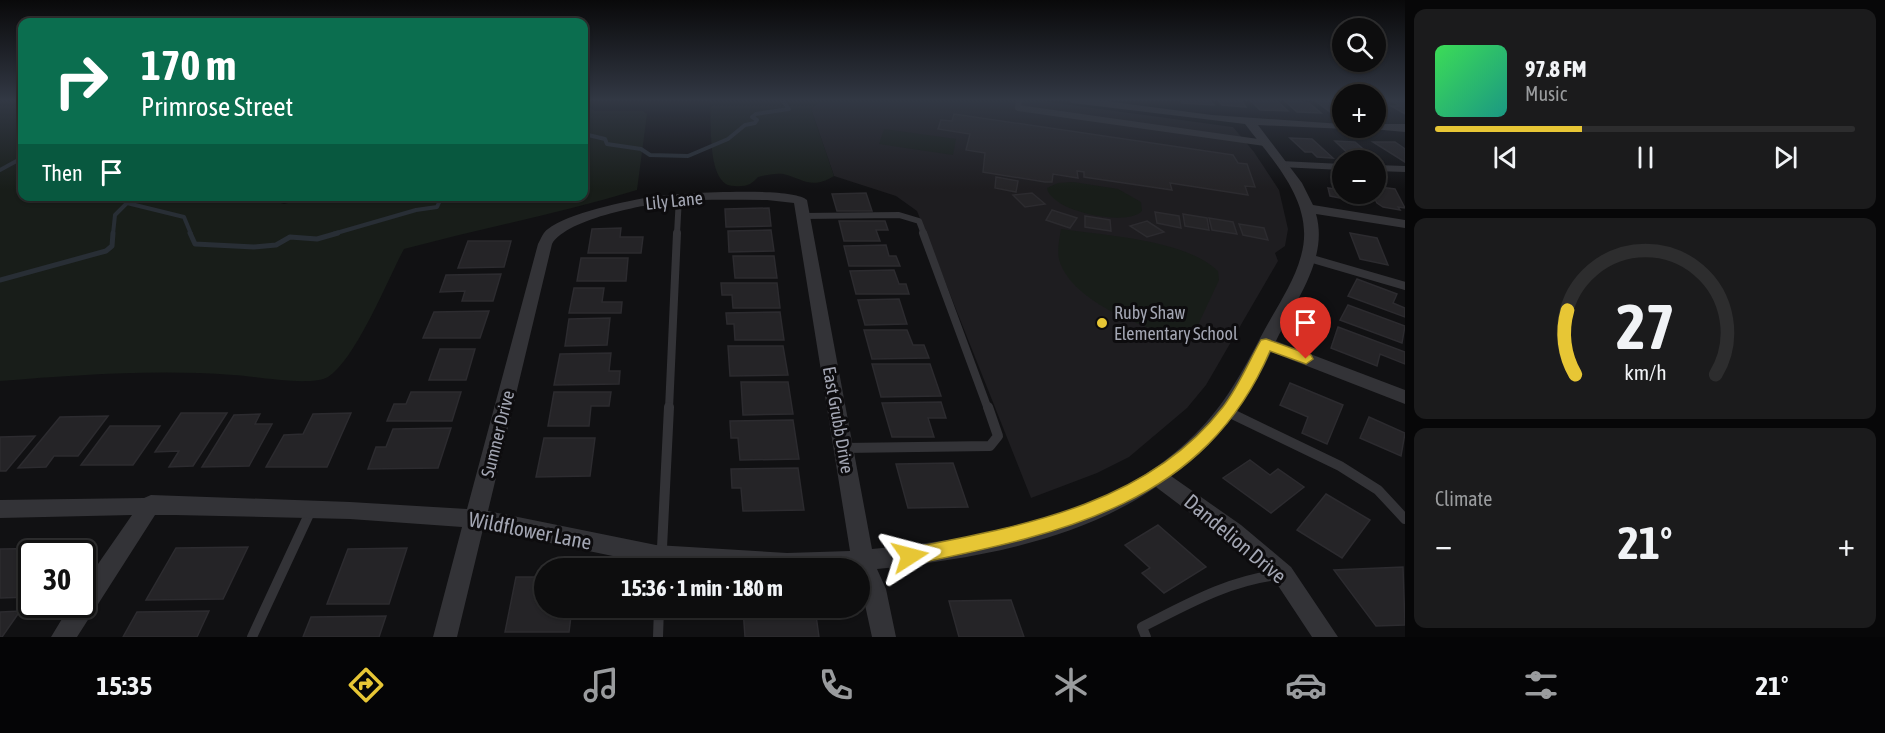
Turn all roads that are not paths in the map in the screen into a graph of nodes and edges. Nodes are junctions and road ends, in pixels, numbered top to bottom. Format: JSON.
{"nodes":[{"id":1,"x":1171,"y":130,"type":"edge"},
{"id":2,"x":1255,"y":130,"type":"edge"},
{"id":3,"x":1265,"y":143,"type":"junction"},
{"id":4,"x":1281,"y":164,"type":"junction"},
{"id":5,"x":1332,"y":167,"type":"edge"},
{"id":6,"x":1386,"y":169,"type":"edge"},
{"id":7,"x":1405,"y":170,"type":"edge"},
{"id":8,"x":679,"y":197,"type":"junction"},
{"id":9,"x":801,"y":208,"type":"junction"},
{"id":10,"x":1309,"y":209,"type":"junction"},
{"id":11,"x":1405,"y":224,"type":"edge"},
{"id":12,"x":552,"y":232,"type":"joint"},
{"id":13,"x":1309,"y":258,"type":"junction"},
{"id":14,"x":1405,"y":286,"type":"edge"},
{"id":15,"x":1266,"y":344,"type":"junction"},
{"id":16,"x":1405,"y":397,"type":"edge"},
{"id":17,"x":1228,"y":412,"type":"junction"},
{"id":18,"x":844,"y":448,"type":"junction"},
{"id":19,"x":1157,"y":477,"type":"junction"},
{"id":20,"x":151,"y":504,"type":"junction"},
{"id":21,"x":312,"y":508,"type":"junction"},
{"id":22,"x":0,"y":509,"type":"edge"},
{"id":23,"x":477,"y":519,"type":"junction"},
{"id":24,"x":1405,"y":519,"type":"edge"},
{"id":25,"x":645,"y":558,"type":"edge"},
{"id":26,"x":662,"y":558,"type":"edge"},
{"id":27,"x":862,"y":558,"type":"edge"},
{"id":28,"x":870,"y":561,"type":"edge"},
{"id":29,"x":1283,"y":574,"type":"junction"},
{"id":30,"x":870,"y":579,"type":"edge"},
{"id":31,"x":659,"y":618,"type":"edge"},
{"id":32,"x":63,"y":637,"type":"edge"},
{"id":33,"x":252,"y":637,"type":"edge"},
{"id":34,"x":445,"y":637,"type":"edge"},
{"id":35,"x":658,"y":637,"type":"edge"},
{"id":36,"x":884,"y":637,"type":"edge"},
{"id":37,"x":1146,"y":637,"type":"edge"},
{"id":38,"x":1326,"y":637,"type":"edge"}],
"edges":[{"from":1,"to":3,"type":"lane"},
{"from":2,"to":3,"type":"street","name":"Wildflower Lane"},
{"from":3,"to":4,"type":"street","name":"Wildflower Lane"},
{"from":4,"to":5,"type":"lane"},
{"from":4,"to":10,"type":"street","name":"Wildflower Lane"},
{"from":6,"to":7,"type":"lane"},
{"from":8,"to":9,"type":"street","name":"Lily Lane"},
{"from":8,"to":12,"type":"street","name":"Lily Lane"},
{"from":8,"to":26,"type":"lane"},
{"from":9,"to":18,"type":"street","name":"East Grubb Drive"},
{"from":9,"to":18,"type":"lane"},
{"from":10,"to":11,"type":"street"},
{"from":10,"to":13,"type":"street","name":"Wildflower Lane"},
{"from":12,"to":23,"type":"street","name":"Sumner Drive"},
{"from":13,"to":14,"type":"lane"},
{"from":13,"to":15,"type":"street","name":"Wildflower Lane"},
{"from":15,"to":16,"type":"street"},
{"from":15,"to":17,"type":"street","name":"Wildflower Lane"},
{"from":17,"to":19,"type":"street","name":"Wildflower Lane"},
{"from":17,"to":24,"type":"lane"},
{"from":18,"to":27,"type":"street","name":"East Grubb Drive"},
{"from":19,"to":28,"type":"street","name":"Wildflower Lane"},
{"from":19,"to":29,"type":"street","name":"Dandelion Drive"},
{"from":20,"to":21,"type":"street","name":"Wildflower Lane"},
{"from":20,"to":22,"type":"street","name":"Wildflower Lane"},
{"from":20,"to":32,"type":"street"},
{"from":21,"to":23,"type":"street","name":"Wildflower Lane"},
{"from":21,"to":33,"type":"lane"},
{"from":23,"to":25,"type":"street","name":"Wildflower Lane"},
{"from":23,"to":34,"type":"street","name":"Sumner Drive"},
{"from":29,"to":37,"type":"lane"},
{"from":29,"to":38,"type":"street","name":"Dandelion Drive"},
{"from":30,"to":36,"type":"street","name":"East Grubb Drive"},
{"from":31,"to":35,"type":"lane"}]}
